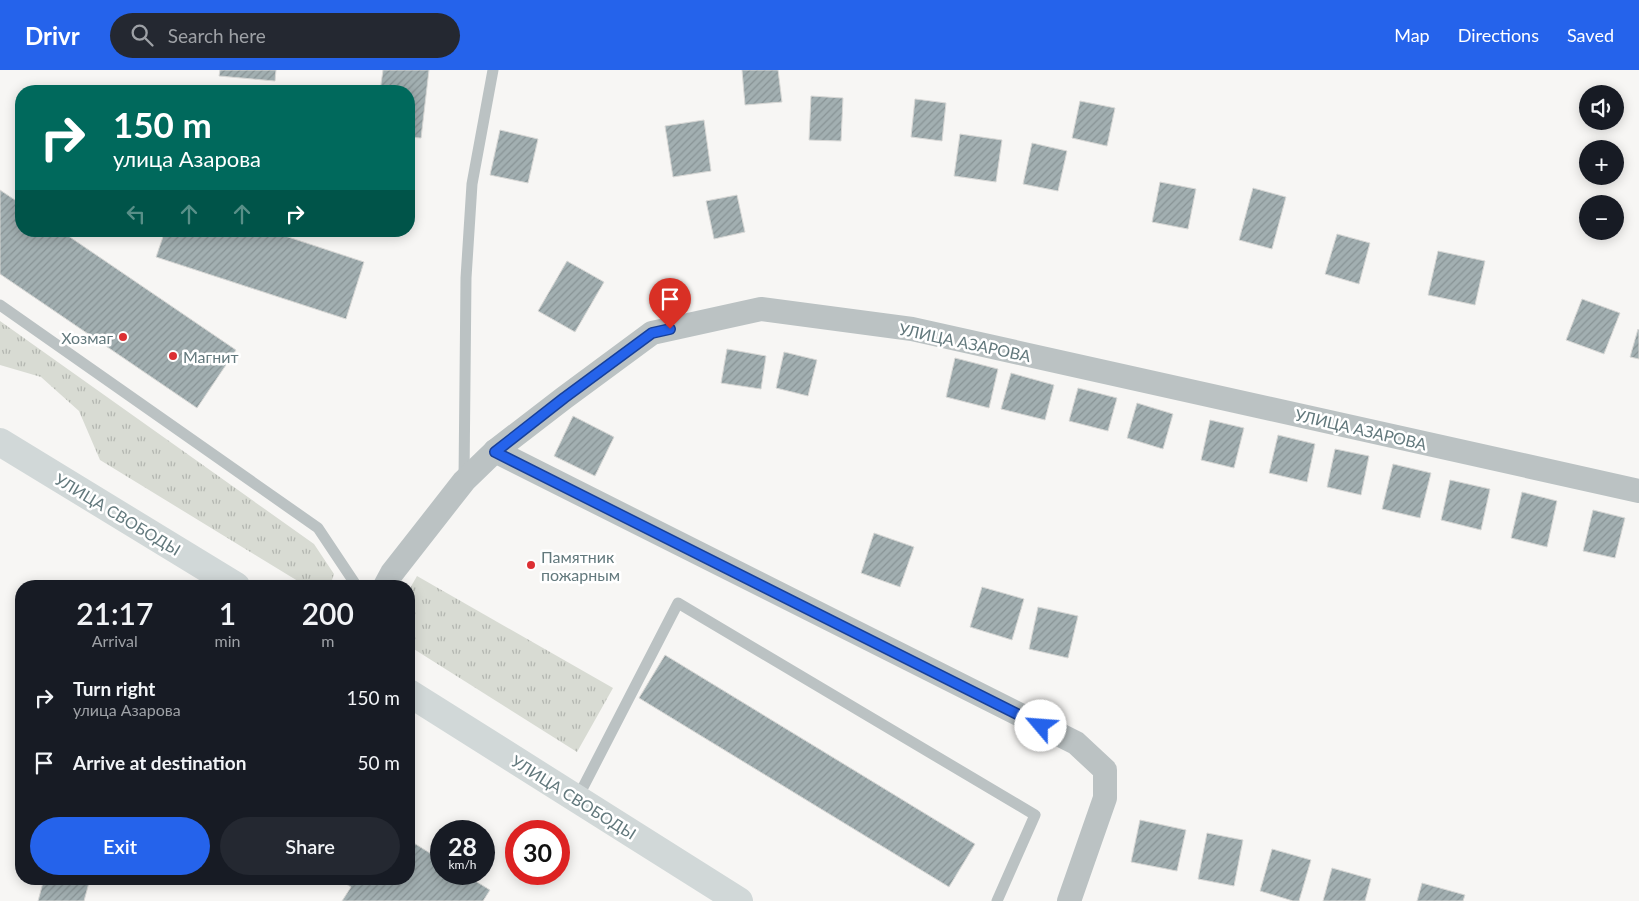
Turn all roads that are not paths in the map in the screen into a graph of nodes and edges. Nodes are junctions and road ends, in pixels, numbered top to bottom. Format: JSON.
{"nodes":[{"id":1,"x":493,"y":70,"type":"edge"},
{"id":2,"x":0,"y":305,"type":"edge"},
{"id":3,"x":0,"y":442,"type":"edge"},
{"id":4,"x":495,"y":452,"type":"junction"},
{"id":5,"x":464,"y":480,"type":"junction"},
{"id":6,"x":1639,"y":491,"type":"edge"},
{"id":7,"x":226,"y":580,"type":"edge"},
{"id":8,"x":353,"y":580,"type":"edge"},
{"id":9,"x":388,"y":580,"type":"edge"},
{"id":10,"x":415,"y":697,"type":"edge"},
{"id":11,"x":577,"y":799,"type":"junction"},
{"id":12,"x":739,"y":901,"type":"edge"},
{"id":13,"x":997,"y":901,"type":"edge"},
{"id":14,"x":1069,"y":901,"type":"edge"}],
"edges":[{"from":1,"to":5,"type":"lane"},
{"from":2,"to":8,"type":"lane"},
{"from":3,"to":7,"type":"street","name":"УЛИЦА СВОБОДЫ"},
{"from":4,"to":5,"type":"street","name":"УЛИЦА АЗАРОВА"},
{"from":4,"to":6,"type":"street","name":"УЛИЦА АЗАРОВА"},
{"from":4,"to":14,"type":"street"},
{"from":5,"to":9,"type":"street","name":"УЛИЦА АЗАРОВА"},
{"from":10,"to":11,"type":"street","name":"УЛИЦА СВОБОДЫ"},
{"from":11,"to":12,"type":"street","name":"УЛИЦА СВОБОДЫ"},
{"from":11,"to":13,"type":"lane"}]}
